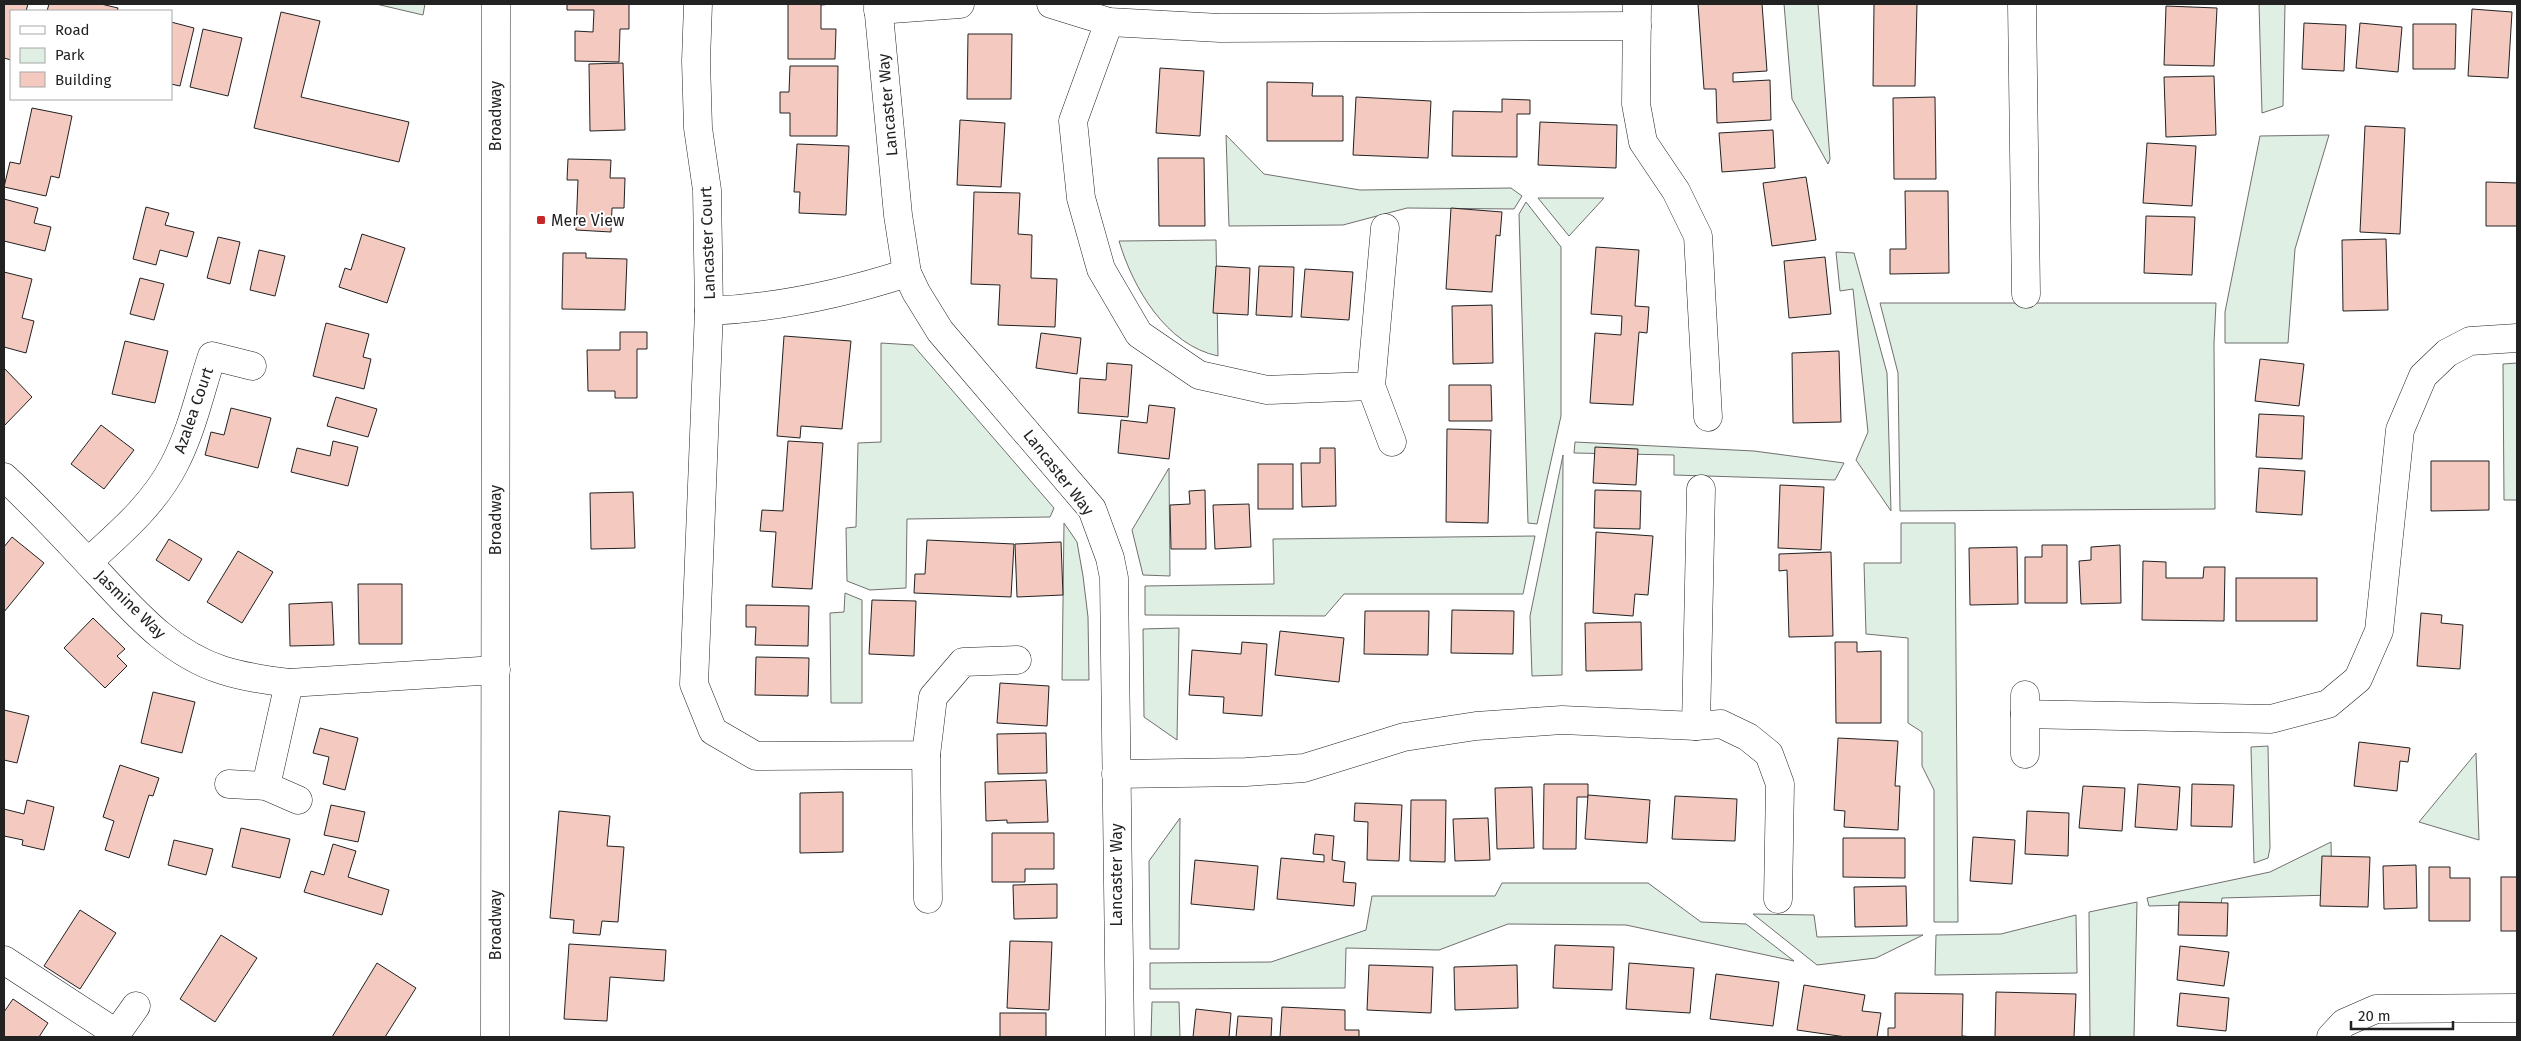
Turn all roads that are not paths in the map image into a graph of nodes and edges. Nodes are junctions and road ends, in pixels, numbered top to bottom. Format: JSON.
{"nodes":[{"id":1,"x":496,"y":4,"type":"edge"},
{"id":2,"x":698,"y":4,"type":"edge"},
{"id":3,"x":960,"y":4,"type":"edge"},
{"id":4,"x":1051,"y":4,"type":"edge"},
{"id":5,"x":2022,"y":4,"type":"edge"},
{"id":6,"x":878,"y":7,"type":"edge"},
{"id":7,"x":1637,"y":15,"type":"edge"},
{"id":8,"x":1110,"y":22,"type":"junction"},
{"id":9,"x":1385,"y":228,"type":"dead end"},
{"id":10,"x":907,"y":273,"type":"junction"},
{"id":11,"x":2026,"y":294,"type":"dead end"},
{"id":12,"x":709,"y":311,"type":"junction"},
{"id":13,"x":2517,"y":338,"type":"edge"},
{"id":14,"x":252,"y":366,"type":"dead end"},
{"id":15,"x":1371,"y":386,"type":"junction"},
{"id":16,"x":1708,"y":417,"type":"dead end"},
{"id":17,"x":1392,"y":442,"type":"dead end"},
{"id":18,"x":4,"y":477,"type":"edge"},
{"id":19,"x":1701,"y":489,"type":"dead end"},
{"id":20,"x":88,"y":562,"type":"junction"},
{"id":21,"x":1017,"y":660,"type":"dead end"},
{"id":22,"x":496,"y":670,"type":"junction"},
{"id":23,"x":289,"y":684,"type":"junction"},
{"id":24,"x":1696,"y":726,"type":"junction"},
{"id":25,"x":2025,"y":754,"type":"dead end"},
{"id":26,"x":926,"y":755,"type":"junction"},
{"id":27,"x":1116,"y":774,"type":"junction"},
{"id":28,"x":229,"y":784,"type":"dead end"},
{"id":29,"x":266,"y":786,"type":"junction"},
{"id":30,"x":298,"y":800,"type":"dead end"},
{"id":31,"x":928,"y":899,"type":"dead end"},
{"id":32,"x":1778,"y":899,"type":"dead end"},
{"id":33,"x":4,"y":960,"type":"edge"},
{"id":34,"x":136,"y":1006,"type":"dead end"},
{"id":35,"x":2517,"y":1008,"type":"edge"},
{"id":36,"x":115,"y":1035,"type":"edge"},
{"id":37,"x":495,"y":1037,"type":"edge"},
{"id":38,"x":1120,"y":1037,"type":"edge"},
{"id":39,"x":2331,"y":1037,"type":"edge"}],
"edges":[{"from":1,"to":22,"type":"street","name":"Broadway"},
{"from":2,"to":12,"type":"street","name":"Lancaster Court"},
{"from":3,"to":6,"type":"street"},
{"from":4,"to":8,"type":"street"},
{"from":5,"to":11,"type":"street"},
{"from":6,"to":10,"type":"street","name":"Lancaster Way"},
{"from":7,"to":8,"type":"street"},
{"from":7,"to":16,"type":"street"},
{"from":8,"to":15,"type":"street"},
{"from":9,"to":15,"type":"street"},
{"from":10,"to":12,"type":"street","name":"Lancaster Court"},
{"from":10,"to":27,"type":"street","name":"Lancaster Way"},
{"from":12,"to":26,"type":"street"},
{"from":13,"to":25,"type":"street"},
{"from":14,"to":20,"type":"street","name":"Azalea Court"},
{"from":15,"to":17,"type":"street"},
{"from":18,"to":20,"type":"street","name":"Jasmine Way"},
{"from":19,"to":24,"type":"street"},
{"from":20,"to":23,"type":"street","name":"Jasmine Way"},
{"from":21,"to":26,"type":"street"},
{"from":22,"to":23,"type":"street","name":"Jasmine Way"},
{"from":22,"to":37,"type":"street","name":"Broadway"},
{"from":23,"to":29,"type":"street"},
{"from":24,"to":27,"type":"street"},
{"from":24,"to":32,"type":"street"},
{"from":26,"to":31,"type":"street"},
{"from":27,"to":38,"type":"street","name":"Lancaster Way"},
{"from":28,"to":29,"type":"street"},
{"from":29,"to":30,"type":"street"},
{"from":33,"to":36,"type":"street"},
{"from":34,"to":36,"type":"street"},
{"from":35,"to":39,"type":"street"}]}
